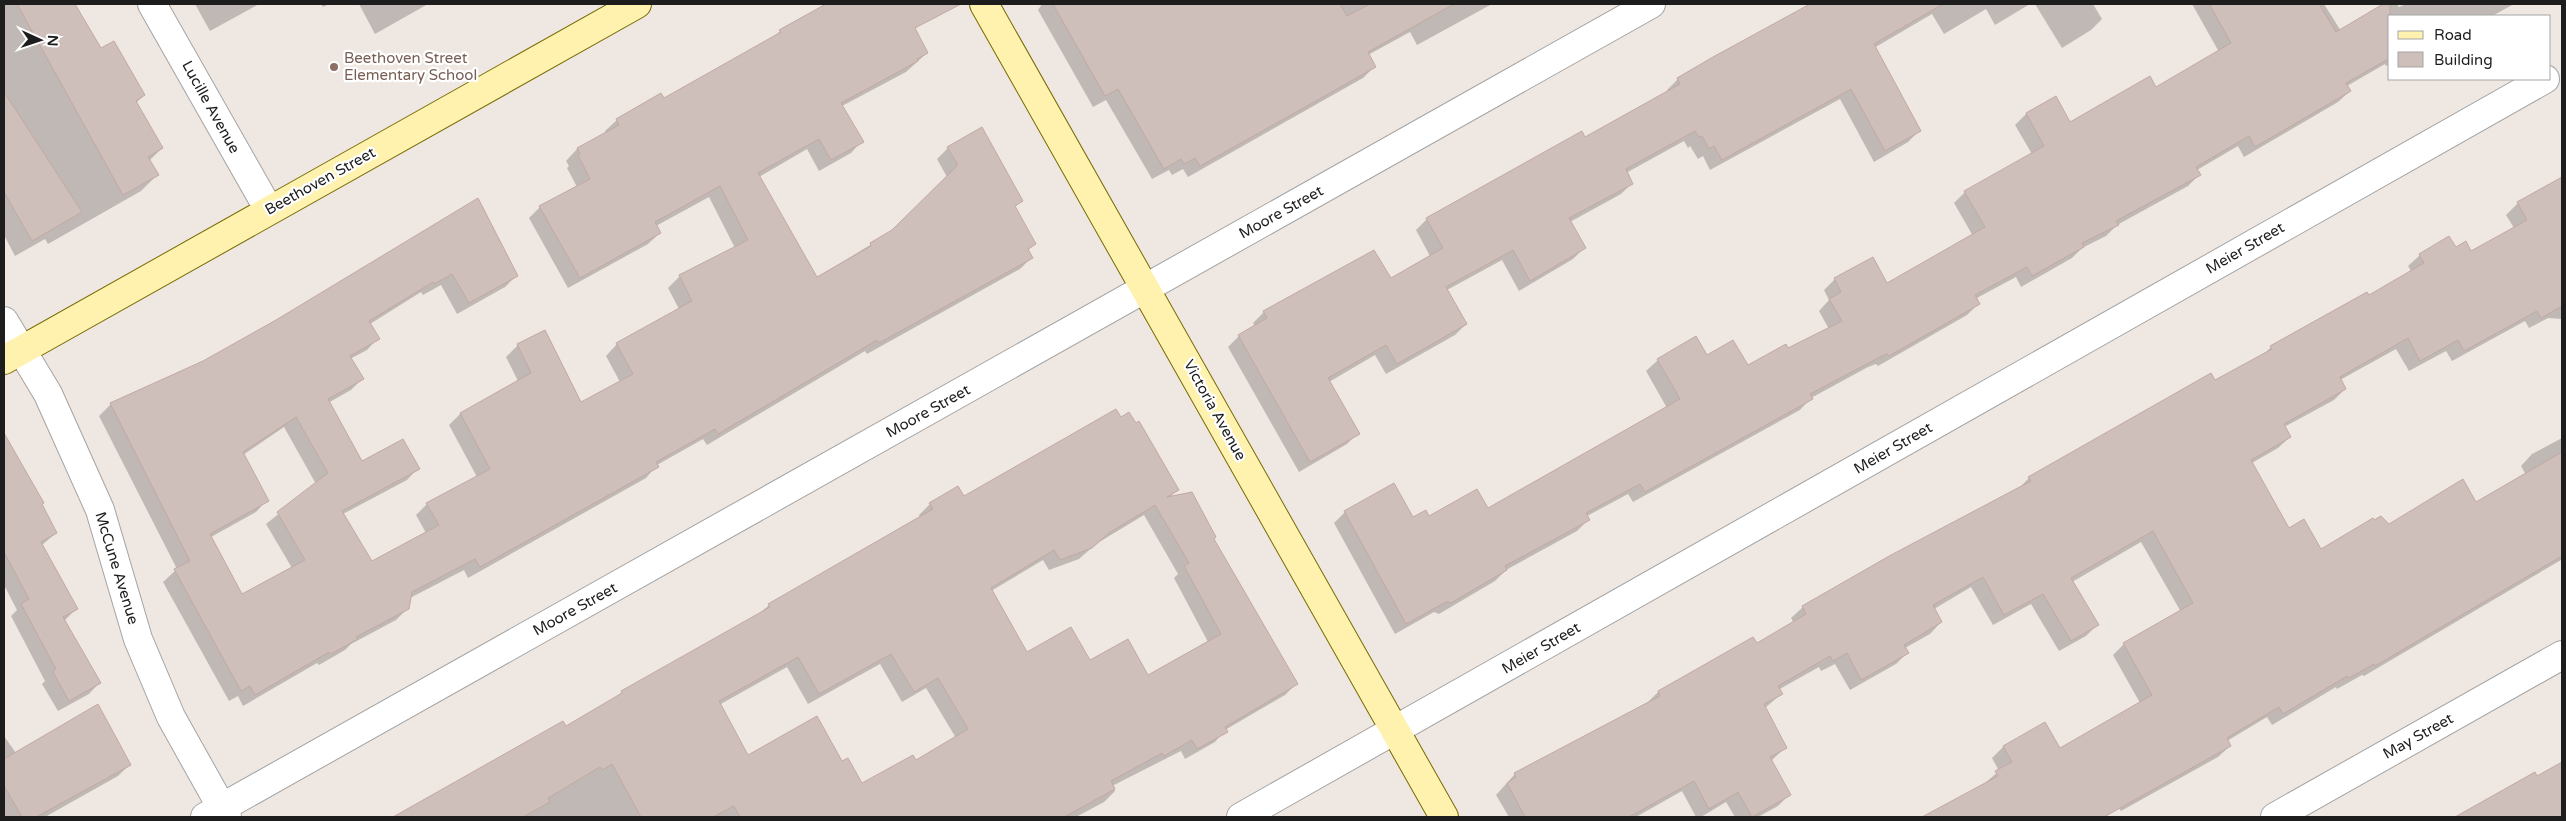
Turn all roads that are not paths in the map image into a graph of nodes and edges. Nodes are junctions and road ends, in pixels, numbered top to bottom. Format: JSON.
{"nodes":[{"id":1,"x":152,"y":4,"type":"edge"},
{"id":2,"x":637,"y":4,"type":"edge"},
{"id":3,"x":984,"y":4,"type":"edge"},
{"id":4,"x":1651,"y":4,"type":"edge"},
{"id":5,"x":2562,"y":69,"type":"edge"},
{"id":6,"x":2551,"y":75,"type":"edge"},
{"id":7,"x":2543,"y":80,"type":"edge"},
{"id":8,"x":269,"y":210,"type":"junction"},
{"id":9,"x":1146,"y":288,"type":"junction"},
{"id":10,"x":4,"y":321,"type":"edge"},
{"id":11,"x":12,"y":355,"type":"edge"},
{"id":12,"x":2562,"y":655,"type":"edge"},
{"id":13,"x":1395,"y":730,"type":"junction"},
{"id":14,"x":218,"y":814,"type":"edge"},
{"id":15,"x":1241,"y":817,"type":"edge"},
{"id":16,"x":1444,"y":817,"type":"edge"},
{"id":17,"x":2275,"y":817,"type":"edge"}],
"edges":[{"from":1,"to":8,"type":"street","name":"Lucille Avenue"},
{"from":2,"to":8,"type":"street","name":"Beethoven Street"},
{"from":3,"to":9,"type":"street","name":"Victoria Avenue"},
{"from":4,"to":9,"type":"street","name":"Moore Street"},
{"from":5,"to":6,"type":"street"},
{"from":7,"to":13,"type":"street","name":"Meier Street"},
{"from":8,"to":11,"type":"street","name":"Beethoven Street"},
{"from":9,"to":13,"type":"street","name":"Victoria Avenue"},
{"from":9,"to":14,"type":"street","name":"Moore Street"},
{"from":10,"to":11,"type":"street","name":"McCune Avenue"},
{"from":11,"to":14,"type":"street","name":"McCune Avenue"},
{"from":12,"to":17,"type":"street","name":"May Street"},
{"from":13,"to":15,"type":"street","name":"Meier Street"},
{"from":13,"to":16,"type":"street","name":"Victoria Avenue"}]}
